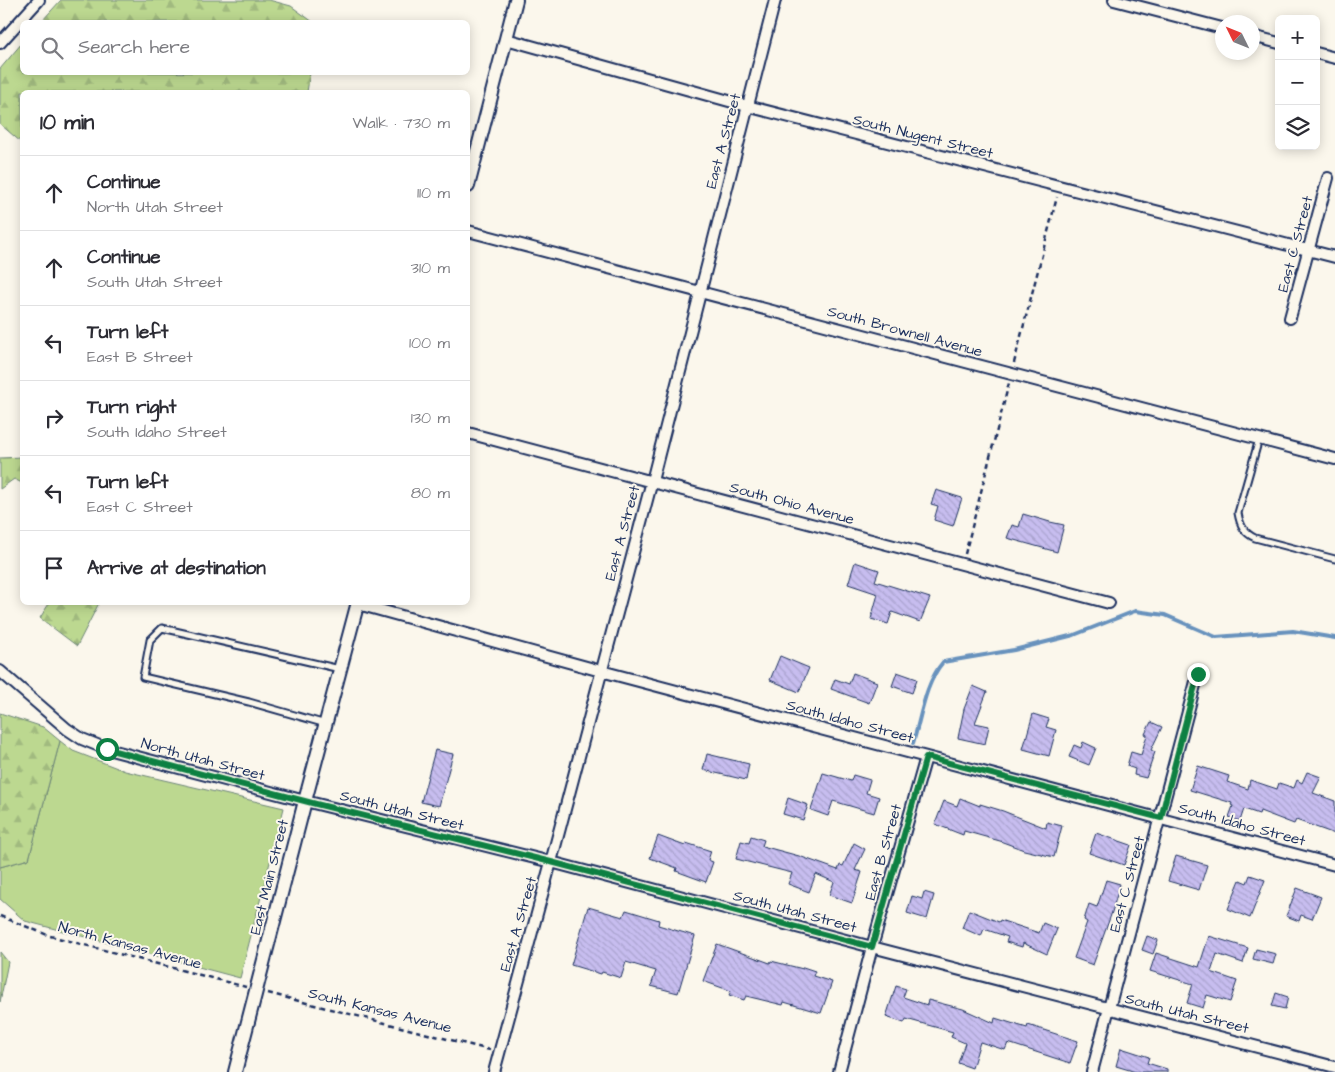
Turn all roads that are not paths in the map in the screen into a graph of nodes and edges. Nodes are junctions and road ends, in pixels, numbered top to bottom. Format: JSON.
{"nodes":[{"id":1,"x":39,"y":0,"type":"edge"},
{"id":2,"x":516,"y":0,"type":"edge"},
{"id":3,"x":775,"y":0,"type":"edge"},
{"id":4,"x":1117,"y":0,"type":"edge"},
{"id":5,"x":21,"y":20,"type":"edge"},
{"id":6,"x":20,"y":21,"type":"edge"},
{"id":7,"x":1215,"y":26,"type":"edge"},
{"id":8,"x":1260,"y":38,"type":"edge"},
{"id":9,"x":506,"y":39,"type":"junction"},
{"id":10,"x":1275,"y":42,"type":"edge"},
{"id":11,"x":0,"y":43,"type":"edge"},
{"id":12,"x":1320,"y":54,"type":"edge"},
{"id":13,"x":1335,"y":58,"type":"edge"},
{"id":14,"x":747,"y":106,"type":"junction"},
{"id":15,"x":470,"y":178,"type":"edge"},
{"id":16,"x":1328,"y":178,"type":"dead end"},
{"id":17,"x":470,"y":232,"type":"edge"},
{"id":18,"x":1308,"y":250,"type":"junction"},
{"id":19,"x":1335,"y":257,"type":"edge"},
{"id":20,"x":699,"y":292,"type":"junction"},
{"id":21,"x":1290,"y":318,"type":"dead end"},
{"id":22,"x":470,"y":435,"type":"edge"},
{"id":23,"x":1259,"y":439,"type":"junction"},
{"id":24,"x":1335,"y":459,"type":"edge"},
{"id":25,"x":652,"y":481,"type":"junction"},
{"id":26,"x":1335,"y":559,"type":"edge"},
{"id":27,"x":1109,"y":603,"type":"dead end"},
{"id":28,"x":357,"y":605,"type":"edge"},
{"id":29,"x":365,"y":605,"type":"edge"},
{"id":30,"x":340,"y":669,"type":"junction"},
{"id":31,"x":0,"y":671,"type":"edge"},
{"id":32,"x":601,"y":671,"type":"junction"},
{"id":33,"x":1198,"y":674,"type":"dead end"},
{"id":34,"x":326,"y":724,"type":"junction"},
{"id":35,"x":926,"y":757,"type":"junction"},
{"id":36,"x":305,"y":801,"type":"junction"},
{"id":37,"x":1161,"y":818,"type":"junction"},
{"id":38,"x":551,"y":862,"type":"junction"},
{"id":39,"x":1335,"y":865,"type":"edge"},
{"id":40,"x":872,"y":947,"type":"junction"},
{"id":41,"x":1108,"y":1008,"type":"junction"},
{"id":42,"x":1335,"y":1066,"type":"edge"},
{"id":43,"x":235,"y":1072,"type":"edge"},
{"id":44,"x":494,"y":1072,"type":"edge"},
{"id":45,"x":839,"y":1072,"type":"edge"},
{"id":46,"x":1092,"y":1072,"type":"edge"}],
"edges":[{"from":1,"to":5,"type":"street"},
{"from":2,"to":9,"type":"street"},
{"from":3,"to":14,"type":"street","name":"East A Street"},
{"from":4,"to":7,"type":"street"},
{"from":6,"to":11,"type":"street"},
{"from":8,"to":10,"type":"street"},
{"from":9,"to":14,"type":"street","name":"South Nugent Street"},
{"from":9,"to":15,"type":"street"},
{"from":12,"to":13,"type":"street"},
{"from":14,"to":18,"type":"street","name":"South Nugent Street"},
{"from":14,"to":20,"type":"street","name":"East A Street"},
{"from":16,"to":18,"type":"street","name":"East C Street"},
{"from":17,"to":20,"type":"street","name":"South Brownell Avenue"},
{"from":18,"to":19,"type":"street","name":"South Nugent Street"},
{"from":18,"to":21,"type":"street","name":"East C Street"},
{"from":20,"to":23,"type":"street","name":"South Brownell Avenue"},
{"from":20,"to":25,"type":"street","name":"East A Street"},
{"from":22,"to":25,"type":"street","name":"South Ohio Avenue"},
{"from":23,"to":24,"type":"street","name":"South Brownell Avenue"},
{"from":23,"to":26,"type":"lane"},
{"from":25,"to":27,"type":"street","name":"South Ohio Avenue"},
{"from":25,"to":32,"type":"street","name":"East A Street"},
{"from":28,"to":30,"type":"street","name":"East Main Street"},
{"from":29,"to":32,"type":"street","name":"South Idaho Street"},
{"from":30,"to":34,"type":"street","name":"East Main Street"},
{"from":30,"to":34,"type":"lane"},
{"from":31,"to":36,"type":"street","name":"North Utah Street"},
{"from":32,"to":35,"type":"street","name":"South Idaho Street"},
{"from":32,"to":38,"type":"street","name":"East A Street"},
{"from":33,"to":37,"type":"street","name":"East C Street"},
{"from":34,"to":36,"type":"street","name":"East Main Street"},
{"from":35,"to":37,"type":"street","name":"South Idaho Street"},
{"from":35,"to":40,"type":"street","name":"East B Street"},
{"from":36,"to":38,"type":"street","name":"South Utah Street"},
{"from":36,"to":43,"type":"street","name":"East Main Street"},
{"from":37,"to":39,"type":"street","name":"South Idaho Street"},
{"from":37,"to":41,"type":"street","name":"East C Street"},
{"from":38,"to":40,"type":"street","name":"South Utah Street"},
{"from":38,"to":44,"type":"street","name":"East A Street"},
{"from":40,"to":41,"type":"street","name":"South Utah Street"},
{"from":40,"to":45,"type":"street","name":"East B Street"},
{"from":41,"to":42,"type":"street","name":"South Utah Street"},
{"from":41,"to":46,"type":"street","name":"East C Street"}]}
